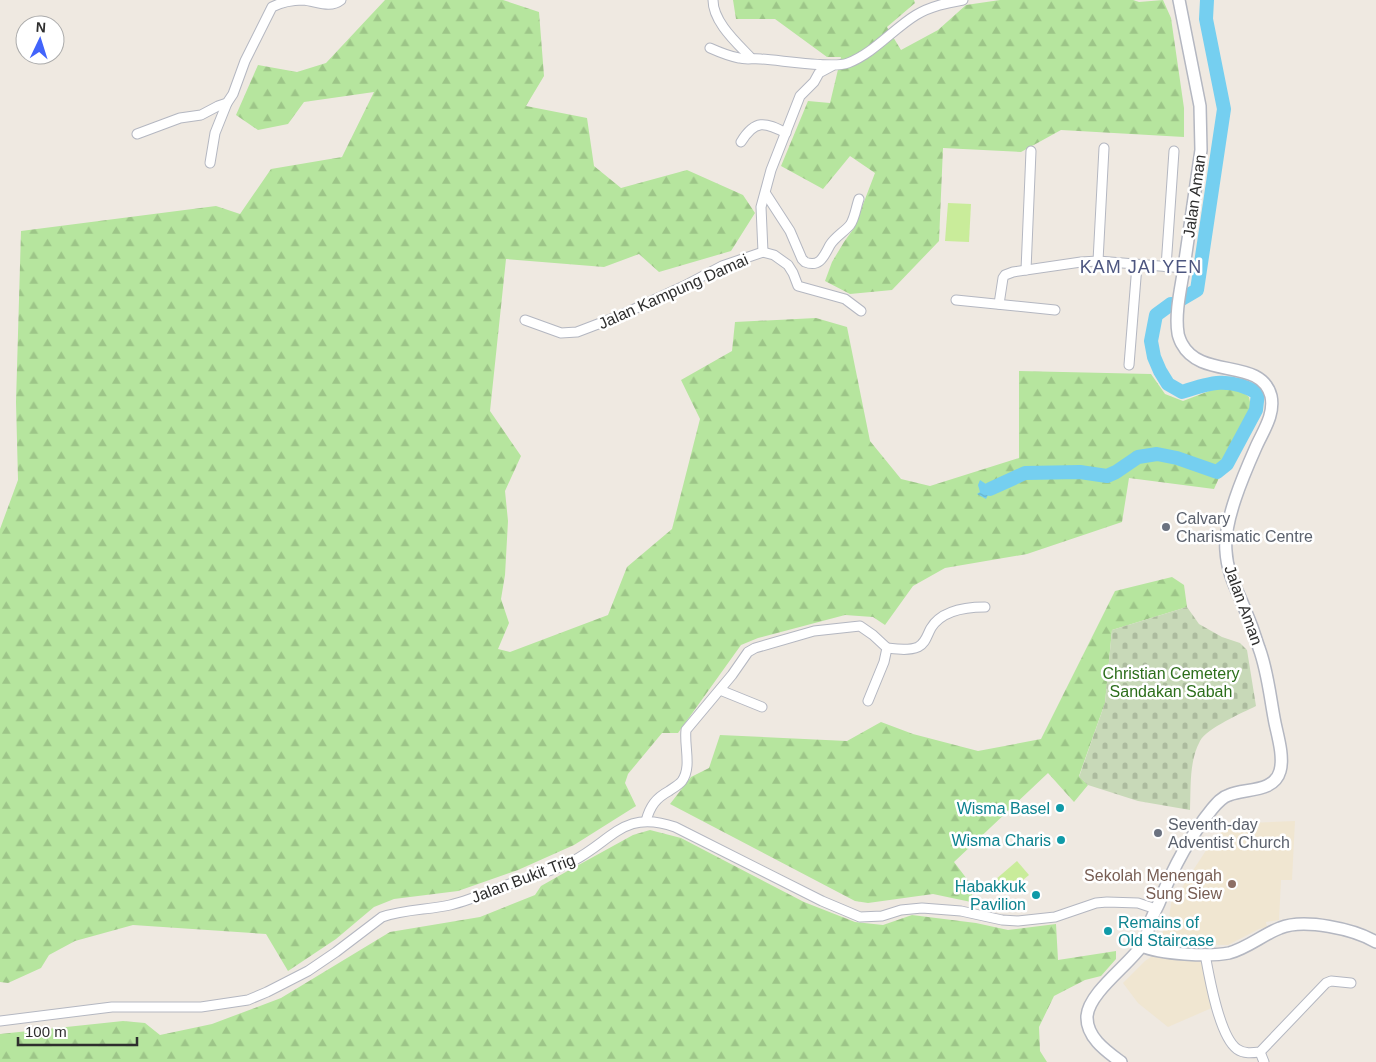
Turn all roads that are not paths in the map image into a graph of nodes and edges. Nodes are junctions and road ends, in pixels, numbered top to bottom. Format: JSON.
{"nodes":[{"id":1,"x":341,"y":0,"type":"edge"},
{"id":2,"x":713,"y":0,"type":"edge"},
{"id":3,"x":963,"y":0,"type":"edge"},
{"id":4,"x":1179,"y":0,"type":"edge"},
{"id":5,"x":710,"y":48,"type":"dead end"},
{"id":6,"x":751,"y":58,"type":"junction"},
{"id":7,"x":832,"y":66,"type":"junction"},
{"id":8,"x":227,"y":103,"type":"junction"},
{"id":9,"x":786,"y":133,"type":"junction"},
{"id":10,"x":137,"y":134,"type":"dead end"},
{"id":11,"x":741,"y":142,"type":"dead end"},
{"id":12,"x":1104,"y":148,"type":"dead end"},
{"id":13,"x":1031,"y":151,"type":"dead end"},
{"id":14,"x":1174,"y":151,"type":"dead end"},
{"id":15,"x":210,"y":163,"type":"dead end"},
{"id":16,"x":766,"y":194,"type":"junction"},
{"id":17,"x":859,"y":199,"type":"dead end"},
{"id":18,"x":763,"y":252,"type":"junction"},
{"id":19,"x":1098,"y":261,"type":"junction"},
{"id":20,"x":1136,"y":265,"type":"junction"},
{"id":21,"x":1166,"y":267,"type":"junction"},
{"id":22,"x":1184,"y":268,"type":"junction"},
{"id":23,"x":1026,"y":270,"type":"junction"},
{"id":24,"x":956,"y":300,"type":"dead end"},
{"id":25,"x":999,"y":304,"type":"junction"},
{"id":26,"x":1055,"y":310,"type":"dead end"},
{"id":27,"x":861,"y":312,"type":"dead end"},
{"id":28,"x":525,"y":320,"type":"dead end"},
{"id":29,"x":1129,"y":365,"type":"dead end"},
{"id":30,"x":984,"y":607,"type":"dead end"},
{"id":31,"x":887,"y":648,"type":"junction"},
{"id":32,"x":720,"y":690,"type":"junction"},
{"id":33,"x":868,"y":701,"type":"dead end"},
{"id":34,"x":762,"y":707,"type":"dead end"},
{"id":35,"x":646,"y":821,"type":"junction"},
{"id":36,"x":1156,"y":909,"type":"junction"},
{"id":37,"x":1376,"y":942,"type":"edge"},
{"id":38,"x":1142,"y":946,"type":"junction"},
{"id":39,"x":1205,"y":954,"type":"junction"},
{"id":40,"x":1352,"y":984,"type":"dead end"},
{"id":41,"x":0,"y":1021,"type":"edge"},
{"id":42,"x":1260,"y":1052,"type":"junction"},
{"id":43,"x":1121,"y":1062,"type":"edge"},
{"id":44,"x":1264,"y":1062,"type":"edge"}],
"edges":[{"from":1,"to":8,"type":"street"},
{"from":2,"to":6,"type":"street"},
{"from":3,"to":7,"type":"street"},
{"from":4,"to":22,"type":"street","name":"Jalan Aman"},
{"from":5,"to":6,"type":"street"},
{"from":6,"to":7,"type":"street"},
{"from":7,"to":9,"type":"street"},
{"from":8,"to":10,"type":"street"},
{"from":8,"to":15,"type":"street"},
{"from":9,"to":11,"type":"street"},
{"from":9,"to":16,"type":"street"},
{"from":12,"to":19,"type":"street"},
{"from":13,"to":23,"type":"street"},
{"from":14,"to":21,"type":"street"},
{"from":16,"to":17,"type":"street"},
{"from":16,"to":18,"type":"street"},
{"from":18,"to":27,"type":"street","name":"Jalan Kampung Damai"},
{"from":18,"to":28,"type":"street","name":"Jalan Kampung Damai"},
{"from":19,"to":20,"type":"street"},
{"from":19,"to":23,"type":"street"},
{"from":20,"to":21,"type":"street"},
{"from":20,"to":29,"type":"street"},
{"from":21,"to":22,"type":"street"},
{"from":22,"to":36,"type":"street","name":"Jalan Aman"},
{"from":23,"to":25,"type":"street"},
{"from":24,"to":25,"type":"street"},
{"from":25,"to":26,"type":"street"},
{"from":30,"to":31,"type":"street"},
{"from":31,"to":32,"type":"street"},
{"from":31,"to":33,"type":"street"},
{"from":32,"to":34,"type":"street"},
{"from":32,"to":35,"type":"street"},
{"from":35,"to":36,"type":"street","name":"Jalan Bukit Trig"},
{"from":35,"to":41,"type":"street","name":"Jalan Bukit Trig"},
{"from":36,"to":38,"type":"street","name":"Jalan Aman"},
{"from":37,"to":39,"type":"street"},
{"from":38,"to":39,"type":"street"},
{"from":38,"to":43,"type":"street"},
{"from":39,"to":42,"type":"street"},
{"from":40,"to":42,"type":"street"},
{"from":42,"to":44,"type":"street"}]}
